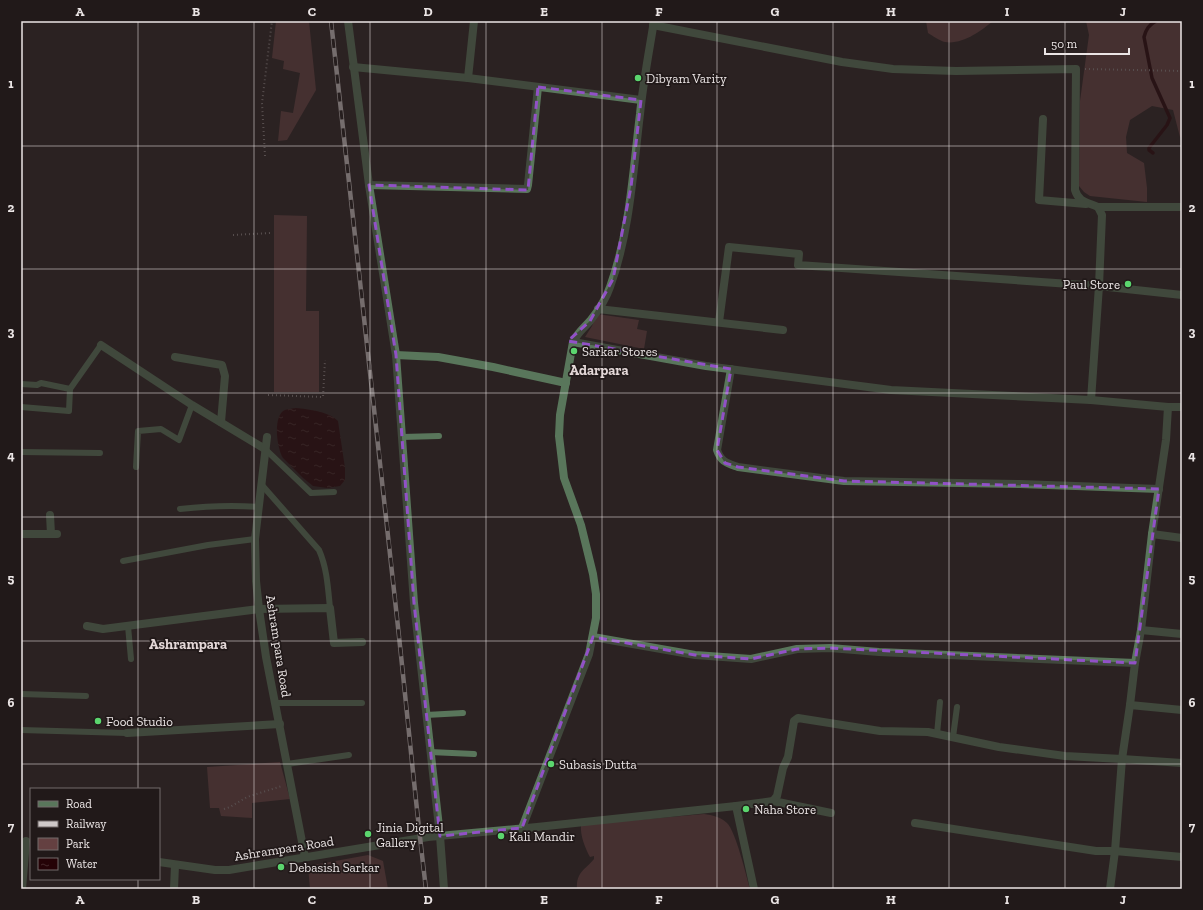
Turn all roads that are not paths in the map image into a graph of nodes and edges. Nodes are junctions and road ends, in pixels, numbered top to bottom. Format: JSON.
{"nodes":[{"id":1,"x":348,"y":21,"type":"edge"},
{"id":2,"x":474,"y":21,"type":"edge"},
{"id":3,"x":654,"y":23,"type":"edge"},
{"id":4,"x":353,"y":67,"type":"junction"},
{"id":5,"x":468,"y":78,"type":"junction"},
{"id":6,"x":538,"y":87,"type":"junction"},
{"id":7,"x":641,"y":100,"type":"junction"},
{"id":8,"x":1043,"y":119,"type":"dead end"},
{"id":9,"x":370,"y":185,"type":"junction"},
{"id":10,"x":1095,"y":206,"type":"junction"},
{"id":11,"x":1182,"y":207,"type":"edge"},
{"id":12,"x":1099,"y":286,"type":"junction"},
{"id":13,"x":1182,"y":295,"type":"edge"},
{"id":14,"x":598,"y":309,"type":"junction"},
{"id":15,"x":719,"y":322,"type":"junction"},
{"id":16,"x":783,"y":330,"type":"dead end"},
{"id":17,"x":573,"y":342,"type":"junction"},
{"id":18,"x":101,"y":345,"type":"joint"},
{"id":19,"x":396,"y":355,"type":"junction"},
{"id":20,"x":175,"y":357,"type":"dead end"},
{"id":21,"x":731,"y":369,"type":"junction"},
{"id":22,"x":566,"y":383,"type":"junction"},
{"id":23,"x":21,"y":384,"type":"edge"},
{"id":24,"x":70,"y":388,"type":"junction"},
{"id":25,"x":1091,"y":400,"type":"junction"},
{"id":26,"x":192,"y":405,"type":"junction"},
{"id":27,"x":1168,"y":407,"type":"junction"},
{"id":28,"x":1182,"y":407,"type":"edge"},
{"id":29,"x":21,"y":408,"type":"edge"},
{"id":30,"x":221,"y":422,"type":"junction"},
{"id":31,"x":439,"y":436,"type":"dead end"},
{"id":32,"x":402,"y":437,"type":"junction"},
{"id":33,"x":267,"y":438,"type":"dead end"},
{"id":34,"x":266,"y":449,"type":"junction"},
{"id":35,"x":21,"y":452,"type":"edge"},
{"id":36,"x":100,"y":453,"type":"dead end"},
{"id":37,"x":136,"y":467,"type":"dead end"},
{"id":38,"x":262,"y":484,"type":"junction"},
{"id":39,"x":1159,"y":489,"type":"junction"},
{"id":40,"x":334,"y":492,"type":"dead end"},
{"id":41,"x":259,"y":507,"type":"junction"},
{"id":42,"x":180,"y":509,"type":"dead end"},
{"id":43,"x":50,"y":515,"type":"dead end"},
{"id":44,"x":21,"y":534,"type":"edge"},
{"id":45,"x":1152,"y":534,"type":"junction"},
{"id":46,"x":1182,"y":538,"type":"edge"},
{"id":47,"x":255,"y":539,"type":"junction"},
{"id":48,"x":123,"y":562,"type":"dead end"},
{"id":49,"x":330,"y":608,"type":"junction"},
{"id":50,"x":259,"y":609,"type":"junction"},
{"id":51,"x":87,"y":626,"type":"dead end"},
{"id":52,"x":128,"y":626,"type":"junction"},
{"id":53,"x":1141,"y":630,"type":"junction"},
{"id":54,"x":1182,"y":634,"type":"edge"},
{"id":55,"x":593,"y":636,"type":"junction"},
{"id":56,"x":362,"y":642,"type":"dead end"},
{"id":57,"x":131,"y":659,"type":"dead end"},
{"id":58,"x":1135,"y":663,"type":"junction"},
{"id":59,"x":21,"y":694,"type":"edge"},
{"id":60,"x":86,"y":696,"type":"dead end"},
{"id":61,"x":940,"y":702,"type":"dead end"},
{"id":62,"x":362,"y":703,"type":"dead end"},
{"id":63,"x":276,"y":704,"type":"junction"},
{"id":64,"x":1130,"y":705,"type":"junction"},
{"id":65,"x":957,"y":707,"type":"dead end"},
{"id":66,"x":1182,"y":710,"type":"edge"},
{"id":67,"x":463,"y":712,"type":"dead end"},
{"id":68,"x":426,"y":715,"type":"junction"},
{"id":69,"x":280,"y":724,"type":"junction"},
{"id":70,"x":21,"y":730,"type":"edge"},
{"id":71,"x":127,"y":733,"type":"joint"},
{"id":72,"x":937,"y":734,"type":"junction"},
{"id":73,"x":953,"y":737,"type":"junction"},
{"id":74,"x":430,"y":752,"type":"junction"},
{"id":75,"x":474,"y":754,"type":"dead end"},
{"id":76,"x":349,"y":755,"type":"dead end"},
{"id":77,"x":1122,"y":759,"type":"junction"},
{"id":78,"x":287,"y":764,"type":"junction"},
{"id":79,"x":1182,"y":764,"type":"edge"},
{"id":80,"x":773,"y":801,"type":"junction"},
{"id":81,"x":736,"y":806,"type":"junction"},
{"id":82,"x":831,"y":814,"type":"dead end"},
{"id":83,"x":915,"y":824,"type":"dead end"},
{"id":84,"x":522,"y":828,"type":"junction"},
{"id":85,"x":440,"y":836,"type":"junction"},
{"id":86,"x":26,"y":841,"type":"edge"},
{"id":87,"x":1115,"y":851,"type":"junction"},
{"id":88,"x":305,"y":857,"type":"junction"},
{"id":89,"x":1182,"y":857,"type":"edge"},
{"id":90,"x":160,"y":862,"type":"edge"},
{"id":91,"x":175,"y":865,"type":"junction"},
{"id":92,"x":22,"y":889,"type":"edge"},
{"id":93,"x":174,"y":889,"type":"edge"},
{"id":94,"x":444,"y":889,"type":"edge"},
{"id":95,"x":754,"y":889,"type":"edge"},
{"id":96,"x":1110,"y":889,"type":"edge"}],
"edges":[{"from":1,"to":4,"type":"street"},
{"from":2,"to":5,"type":"street"},
{"from":3,"to":7,"type":"street"},
{"from":3,"to":10,"type":"street"},
{"from":4,"to":5,"type":"street"},
{"from":4,"to":9,"type":"street"},
{"from":5,"to":6,"type":"street"},
{"from":6,"to":7,"type":"street"},
{"from":6,"to":9,"type":"street"},
{"from":7,"to":14,"type":"street"},
{"from":8,"to":10,"type":"street"},
{"from":9,"to":19,"type":"street"},
{"from":10,"to":11,"type":"street"},
{"from":10,"to":12,"type":"street"},
{"from":12,"to":13,"type":"street"},
{"from":12,"to":15,"type":"street"},
{"from":12,"to":25,"type":"street"},
{"from":14,"to":15,"type":"street"},
{"from":14,"to":17,"type":"street"},
{"from":15,"to":16,"type":"street"},
{"from":17,"to":21,"type":"street"},
{"from":17,"to":22,"type":"street"},
{"from":18,"to":24,"type":"lane"},
{"from":18,"to":26,"type":"street"},
{"from":19,"to":22,"type":"street"},
{"from":19,"to":32,"type":"street"},
{"from":20,"to":30,"type":"street"},
{"from":21,"to":25,"type":"street"},
{"from":21,"to":39,"type":"street"},
{"from":22,"to":55,"type":"street"},
{"from":23,"to":24,"type":"lane"},
{"from":24,"to":29,"type":"lane"},
{"from":25,"to":27,"type":"street"},
{"from":26,"to":30,"type":"street"},
{"from":26,"to":37,"type":"lane"},
{"from":27,"to":28,"type":"street"},
{"from":27,"to":39,"type":"street"},
{"from":30,"to":34,"type":"street"},
{"from":31,"to":32,"type":"lane"},
{"from":32,"to":68,"type":"street"},
{"from":33,"to":34,"type":"street","name":"Ashram para Road"},
{"from":34,"to":38,"type":"street","name":"Ashram para Road"},
{"from":34,"to":40,"type":"lane"},
{"from":35,"to":36,"type":"lane"},
{"from":38,"to":41,"type":"street","name":"Ashram para Road"},
{"from":38,"to":49,"type":"lane"},
{"from":39,"to":45,"type":"street"},
{"from":41,"to":42,"type":"lane"},
{"from":41,"to":47,"type":"street","name":"Ashram para Road"},
{"from":43,"to":44,"type":"street"},
{"from":45,"to":46,"type":"street"},
{"from":45,"to":53,"type":"street"},
{"from":47,"to":48,"type":"lane"},
{"from":47,"to":50,"type":"street","name":"Ashram para Road"},
{"from":49,"to":50,"type":"street"},
{"from":49,"to":56,"type":"street"},
{"from":50,"to":52,"type":"street"},
{"from":50,"to":63,"type":"street","name":"Ashram para Road"},
{"from":51,"to":52,"type":"street"},
{"from":52,"to":57,"type":"lane"},
{"from":53,"to":54,"type":"street"},
{"from":53,"to":58,"type":"street"},
{"from":55,"to":58,"type":"street"},
{"from":55,"to":84,"type":"street"},
{"from":58,"to":64,"type":"street"},
{"from":59,"to":60,"type":"lane"},
{"from":61,"to":72,"type":"lane"},
{"from":62,"to":63,"type":"lane"},
{"from":63,"to":69,"type":"street","name":"Ashram para Road"},
{"from":64,"to":66,"type":"street"},
{"from":64,"to":77,"type":"street"},
{"from":65,"to":73,"type":"lane"},
{"from":67,"to":68,"type":"lane"},
{"from":68,"to":74,"type":"street"},
{"from":69,"to":71,"type":"street"},
{"from":69,"to":78,"type":"street","name":"Ashram para Road"},
{"from":70,"to":71,"type":"lane"},
{"from":72,"to":73,"type":"street"},
{"from":72,"to":80,"type":"street"},
{"from":73,"to":77,"type":"street"},
{"from":74,"to":75,"type":"lane"},
{"from":74,"to":85,"type":"street"},
{"from":76,"to":78,"type":"lane"},
{"from":77,"to":79,"type":"street"},
{"from":77,"to":87,"type":"street"},
{"from":78,"to":88,"type":"street","name":"Ashram para Road"},
{"from":80,"to":81,"type":"street","name":"Ashrampara Road"},
{"from":80,"to":82,"type":"street"},
{"from":81,"to":84,"type":"street","name":"Ashrampara Road"},
{"from":81,"to":95,"type":"street"},
{"from":83,"to":87,"type":"street"},
{"from":84,"to":85,"type":"street","name":"Ashrampara Road"},
{"from":85,"to":88,"type":"street","name":"Ashrampara Road"},
{"from":85,"to":94,"type":"street"},
{"from":86,"to":92,"type":"street"},
{"from":87,"to":89,"type":"street"},
{"from":87,"to":96,"type":"street"},
{"from":88,"to":91,"type":"street","name":"Ashrampara Road"},
{"from":90,"to":91,"type":"street","name":"Ashrampara Road"},
{"from":91,"to":93,"type":"street"}]}
